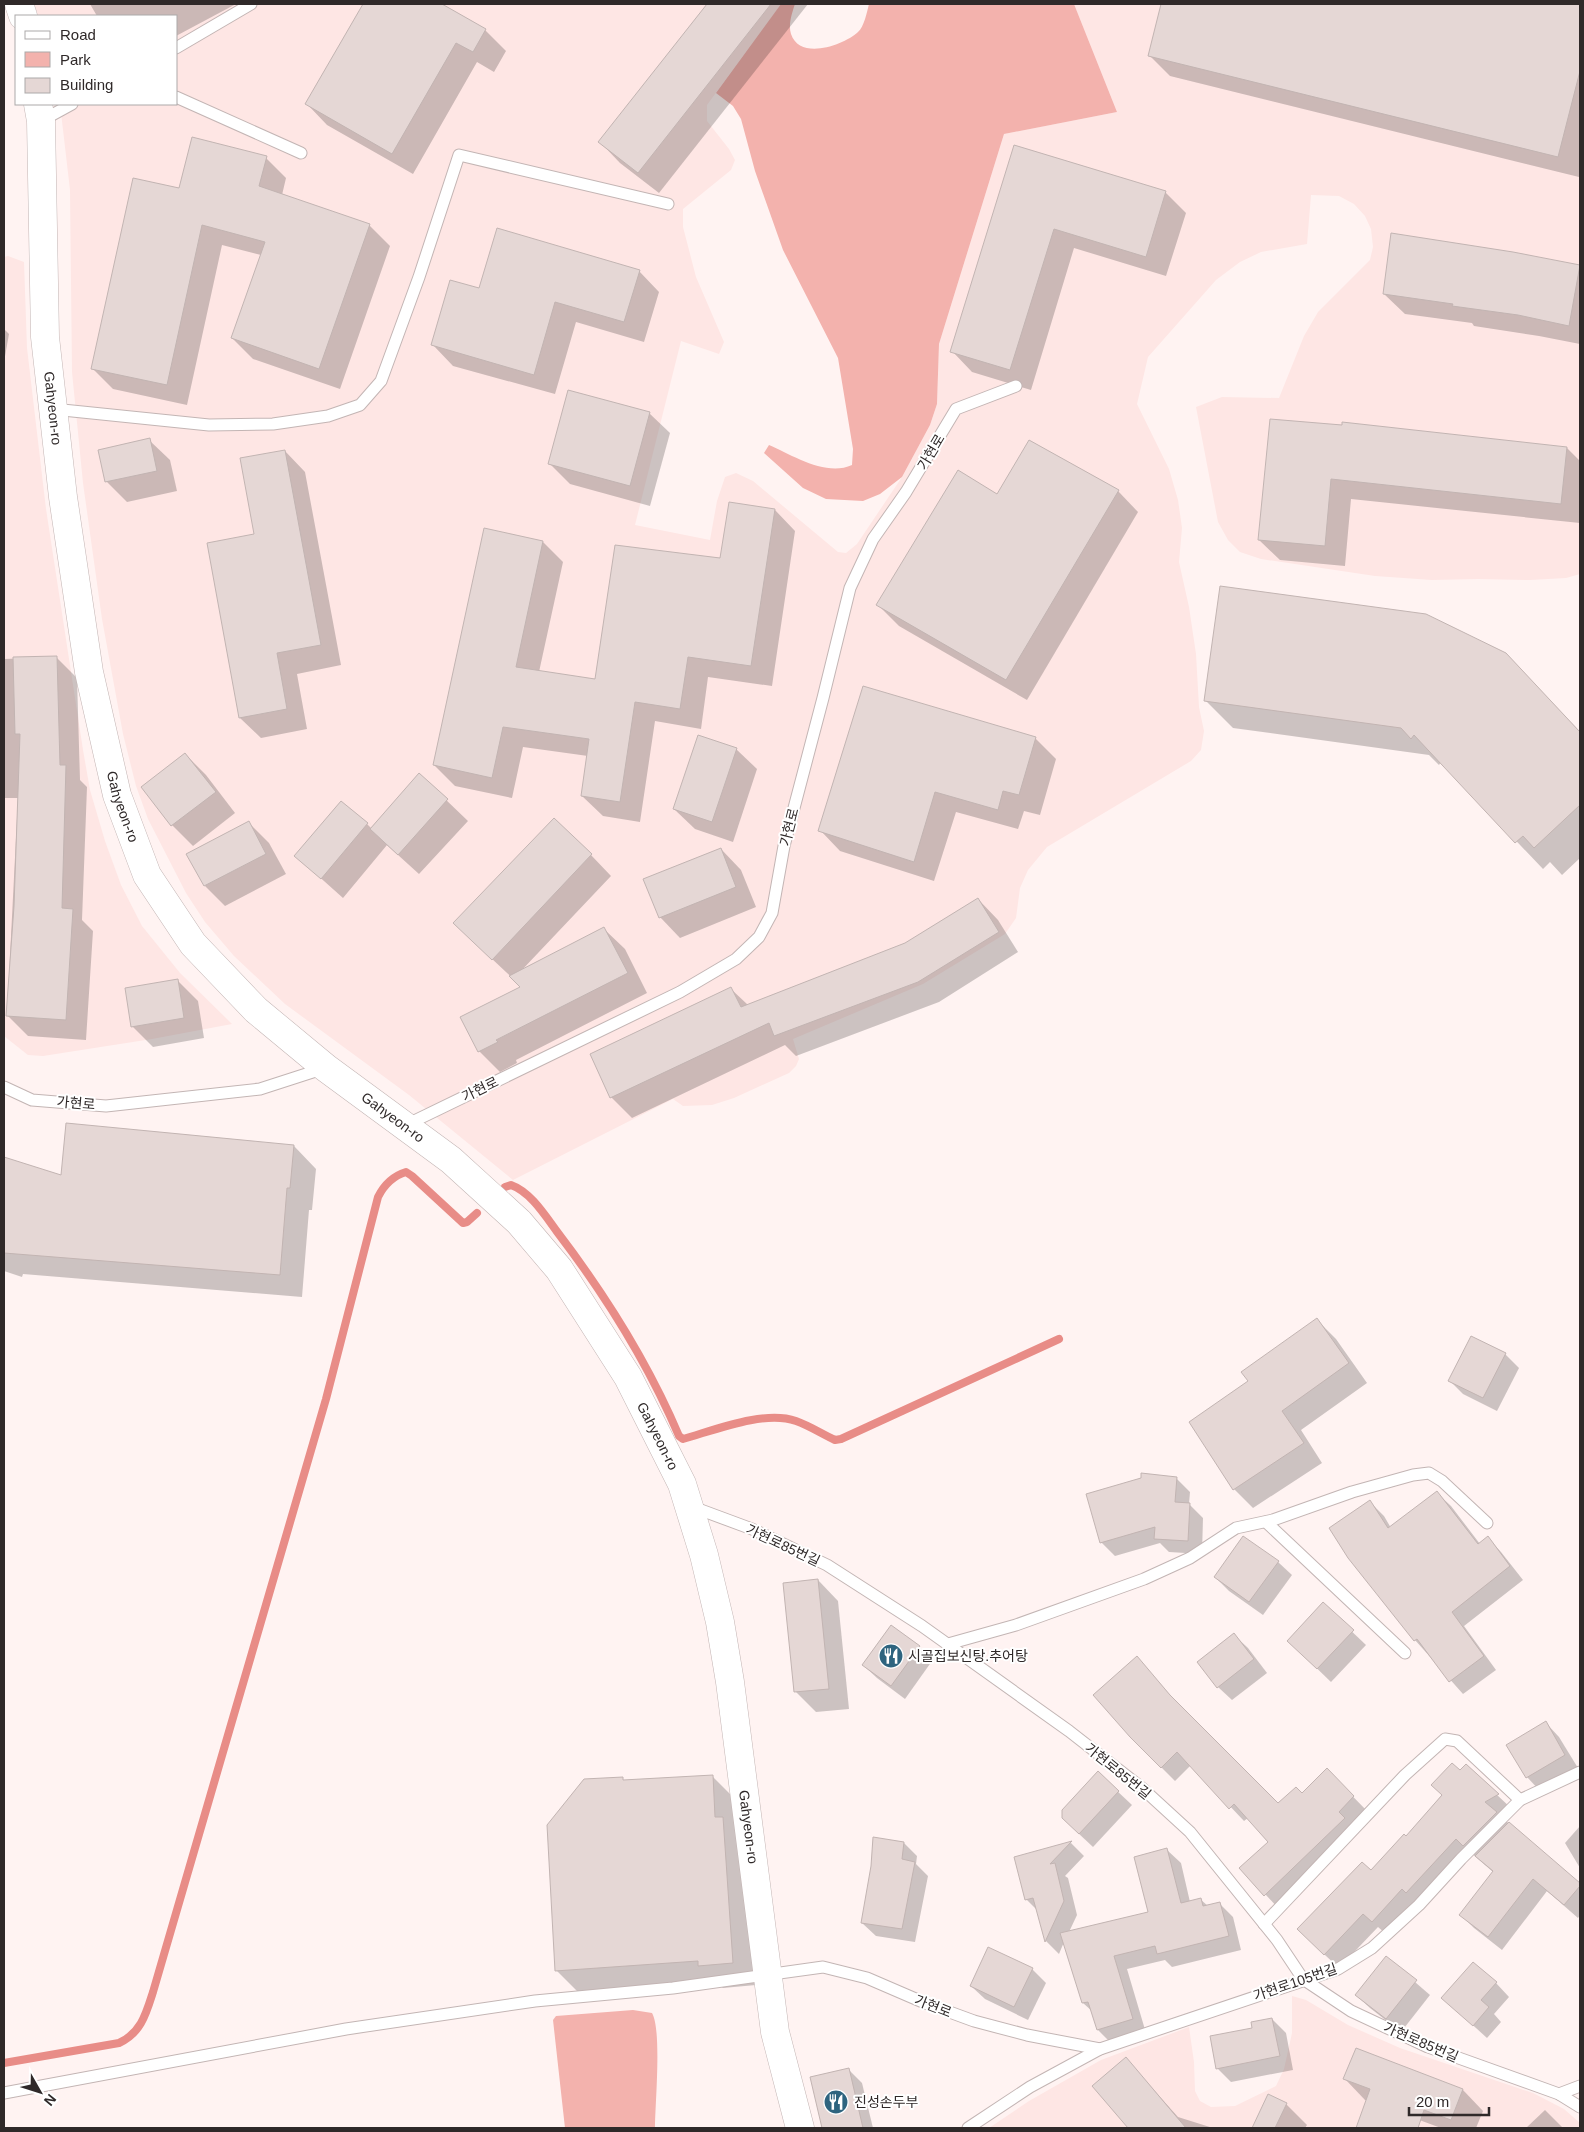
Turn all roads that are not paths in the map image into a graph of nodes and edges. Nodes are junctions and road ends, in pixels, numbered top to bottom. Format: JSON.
{"nodes":[{"id":1,"x":251,"y":4,"type":"edge"},
{"id":2,"x":178,"y":47,"type":"edge"},
{"id":3,"x":178,"y":98,"type":"edge"},
{"id":4,"x":68,"y":105,"type":"edge"},
{"id":5,"x":39,"y":112,"type":"edge"},
{"id":6,"x":300,"y":153,"type":"dead end"},
{"id":7,"x":668,"y":204,"type":"dead end"},
{"id":8,"x":1016,"y":386,"type":"dead end"},
{"id":9,"x":53,"y":408,"type":"junction"},
{"id":10,"x":326,"y":1068,"type":"junction"},
{"id":11,"x":4,"y":1087,"type":"edge"},
{"id":12,"x":404,"y":1125,"type":"junction"},
{"id":13,"x":689,"y":1506,"type":"junction"},
{"id":14,"x":1266,"y":1522,"type":"junction"},
{"id":15,"x":1487,"y":1522,"type":"dead end"},
{"id":16,"x":948,"y":1644,"type":"junction"},
{"id":17,"x":1405,"y":1653,"type":"dead end"},
{"id":18,"x":1580,"y":1772,"type":"edge"},
{"id":19,"x":1520,"y":1800,"type":"junction"},
{"id":20,"x":1264,"y":1924,"type":"junction"},
{"id":21,"x":768,"y":1974,"type":"junction"},
{"id":22,"x":1303,"y":1979,"type":"junction"},
{"id":23,"x":1100,"y":2049,"type":"junction"},
{"id":24,"x":1580,"y":2086,"type":"edge"},
{"id":25,"x":4,"y":2093,"type":"edge"},
{"id":26,"x":1559,"y":2094,"type":"junction"},
{"id":27,"x":1580,"y":2106,"type":"edge"},
{"id":28,"x":800,"y":2128,"type":"edge"},
{"id":29,"x":968,"y":2128,"type":"edge"}],
"edges":[{"from":1,"to":2,"type":"lane"},
{"from":3,"to":6,"type":"lane"},
{"from":4,"to":5,"type":"lane"},
{"from":5,"to":9,"type":"street","name":"Gahyeon-ro"},
{"from":7,"to":9,"type":"lane"},
{"from":8,"to":12,"type":"lane","name":"가현로"},
{"from":9,"to":10,"type":"street","name":"Gahyeon-ro"},
{"from":10,"to":11,"type":"lane","name":"가현로"},
{"from":10,"to":12,"type":"street","name":"Gahyeon-ro"},
{"from":12,"to":13,"type":"street","name":"Gahyeon-ro"},
{"from":13,"to":16,"type":"lane","name":"가현로85번길"},
{"from":13,"to":21,"type":"street","name":"Gahyeon-ro"},
{"from":14,"to":15,"type":"lane"},
{"from":14,"to":16,"type":"lane"},
{"from":14,"to":17,"type":"lane"},
{"from":16,"to":20,"type":"lane","name":"가현로85번길"},
{"from":18,"to":19,"type":"lane","name":"가현로105번길"},
{"from":19,"to":20,"type":"lane"},
{"from":19,"to":22,"type":"lane","name":"가현로105번길"},
{"from":20,"to":22,"type":"lane","name":"가현로85번길"},
{"from":21,"to":23,"type":"lane","name":"가현로"},
{"from":21,"to":25,"type":"lane","name":"가현로"},
{"from":21,"to":28,"type":"street","name":"Gahyeon-ro"},
{"from":22,"to":23,"type":"lane","name":"가현로105번길"},
{"from":22,"to":26,"type":"lane","name":"가현로85번길"},
{"from":23,"to":29,"type":"lane","name":"가현로105번길"},
{"from":24,"to":26,"type":"lane"},
{"from":26,"to":27,"type":"lane","name":"가현로85번길"}]}
